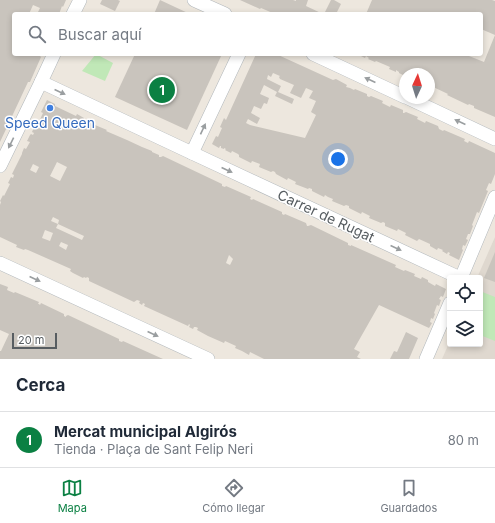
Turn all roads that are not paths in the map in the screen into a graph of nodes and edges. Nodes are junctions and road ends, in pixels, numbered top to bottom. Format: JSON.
{"nodes":[{"id":1,"x":80,"y":0,"type":"edge"},
{"id":2,"x":194,"y":0,"type":"edge"},
{"id":3,"x":74,"y":12,"type":"edge"},
{"id":4,"x":221,"y":12,"type":"edge"},
{"id":5,"x":53,"y":56,"type":"edge"},
{"id":6,"x":238,"y":56,"type":"edge"},
{"id":7,"x":317,"y":56,"type":"edge"},
{"id":8,"x":41,"y":82,"type":"junction"},
{"id":9,"x":399,"y":94,"type":"edge"},
{"id":10,"x":421,"y":104,"type":"edge"},
{"id":11,"x":495,"y":138,"type":"edge"},
{"id":12,"x":192,"y":153,"type":"junction"},
{"id":13,"x":0,"y":166,"type":"edge"},
{"id":14,"x":495,"y":197,"type":"edge"},
{"id":15,"x":0,"y":263,"type":"edge"},
{"id":16,"x":455,"y":275,"type":"edge"},
{"id":17,"x":462,"y":275,"type":"edge"},
{"id":18,"x":447,"y":310,"type":"edge"},
{"id":19,"x":208,"y":359,"type":"edge"},
{"id":20,"x":426,"y":359,"type":"edge"}],
"edges":[{"from":1,"to":3,"type":"street"},
{"from":2,"to":4,"type":"street"},
{"from":5,"to":8,"type":"street"},
{"from":12,"to":6,"type":"street","one_way":true},
{"from":9,"to":7,"type":"street","one_way":true},
{"from":8,"to":12,"type":"street","name":"Carrer de Rugat","one_way":true},
{"from":8,"to":13,"type":"street","one_way":true},
{"from":11,"to":10,"type":"street","one_way":true},
{"from":12,"to":16,"type":"street","name":"Carrer de Rugat","one_way":true},
{"from":14,"to":17,"type":"street"},
{"from":15,"to":19,"type":"street","one_way":true},
{"from":18,"to":20,"type":"street"}]}
